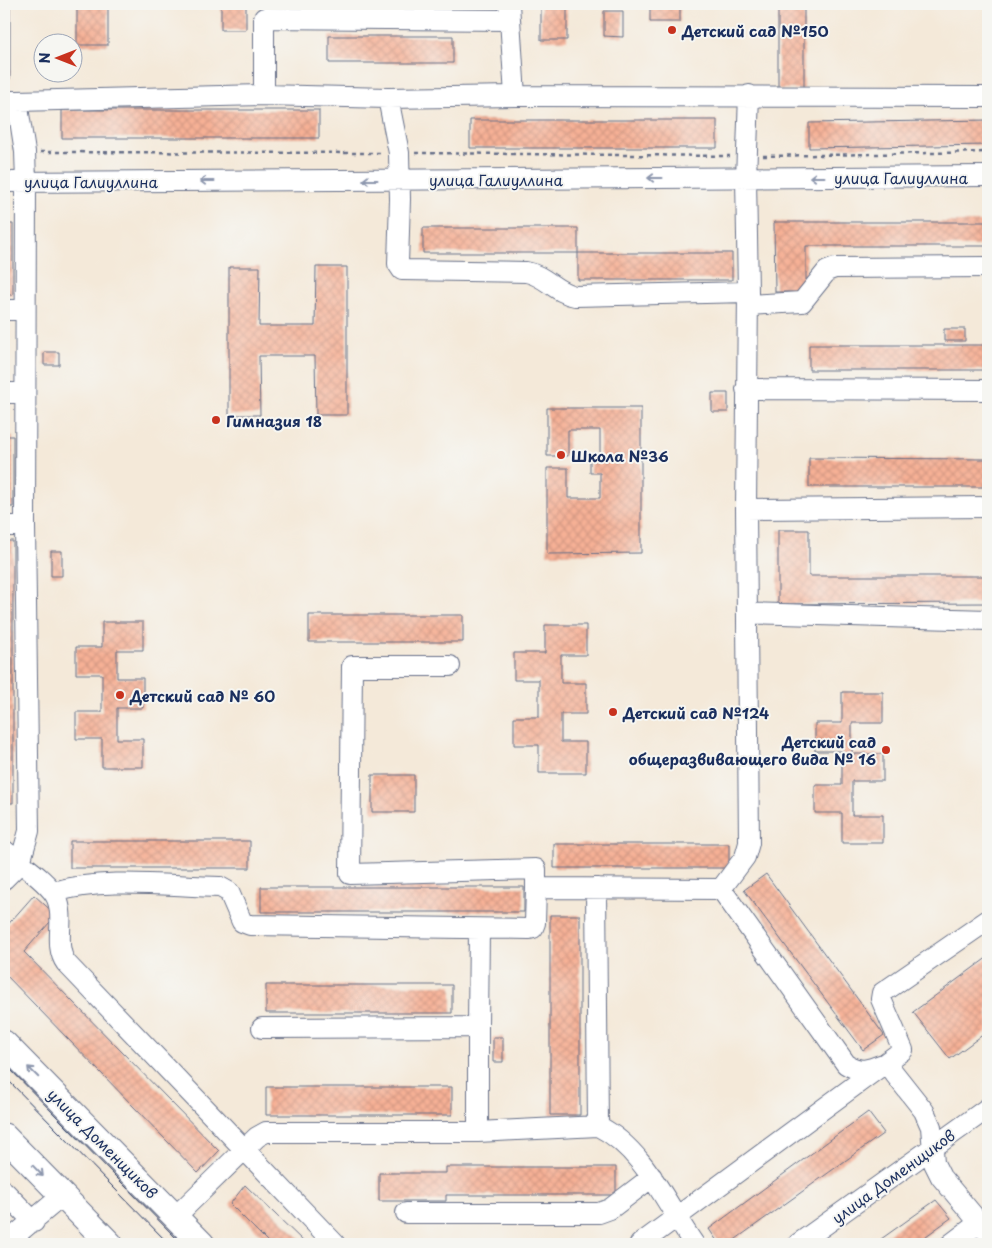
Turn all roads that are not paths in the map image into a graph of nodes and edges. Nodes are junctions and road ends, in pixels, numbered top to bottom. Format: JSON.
{"nodes":[{"id":1,"x":264,"y":11,"type":"edge"},
{"id":2,"x":510,"y":12,"type":"edge"},
{"id":3,"x":264,"y":95,"type":"junction"},
{"id":4,"x":749,"y":95,"type":"junction"},
{"id":5,"x":515,"y":96,"type":"junction"},
{"id":6,"x":988,"y":97,"type":"edge"},
{"id":7,"x":388,"y":98,"type":"junction"},
{"id":8,"x":10,"y":101,"type":"edge"},
{"id":9,"x":988,"y":176,"type":"edge"},
{"id":10,"x":746,"y":178,"type":"junction"},
{"id":11,"x":399,"y":180,"type":"junction"},
{"id":12,"x":4,"y":182,"type":"edge"},
{"id":13,"x":26,"y":182,"type":"junction"},
{"id":14,"x":988,"y":267,"type":"edge"},
{"id":15,"x":748,"y":299,"type":"junction"},
{"id":16,"x":4,"y":310,"type":"edge"},
{"id":17,"x":24,"y":310,"type":"junction"},
{"id":18,"x":746,"y":389,"type":"junction"},
{"id":19,"x":988,"y":390,"type":"edge"},
{"id":20,"x":4,"y":393,"type":"edge"},
{"id":21,"x":25,"y":393,"type":"junction"},
{"id":22,"x":988,"y":507,"type":"edge"},
{"id":23,"x":746,"y":509,"type":"junction"},
{"id":24,"x":4,"y":526,"type":"edge"},
{"id":25,"x":25,"y":526,"type":"junction"},
{"id":26,"x":747,"y":613,"type":"junction"},
{"id":27,"x":988,"y":620,"type":"edge"},
{"id":28,"x":450,"y":666,"type":"dead end"},
{"id":29,"x":4,"y":850,"type":"edge"},
{"id":30,"x":20,"y":864,"type":"junction"},
{"id":31,"x":4,"y":879,"type":"edge"},
{"id":32,"x":536,"y":888,"type":"junction"},
{"id":33,"x":596,"y":888,"type":"junction"},
{"id":34,"x":721,"y":889,"type":"junction"},
{"id":35,"x":54,"y":892,"type":"junction"},
{"id":36,"x":988,"y":920,"type":"edge"},
{"id":37,"x":479,"y":929,"type":"junction"},
{"id":38,"x":478,"y":1027,"type":"junction"},
{"id":39,"x":262,"y":1028,"type":"dead end"},
{"id":40,"x":4,"y":1043,"type":"edge"},
{"id":41,"x":886,"y":1063,"type":"junction"},
{"id":42,"x":988,"y":1108,"type":"edge"},
{"id":43,"x":598,"y":1126,"type":"junction"},
{"id":44,"x":478,"y":1132,"type":"junction"},
{"id":45,"x":4,"y":1136,"type":"edge"},
{"id":46,"x":932,"y":1147,"type":"junction"},
{"id":47,"x":244,"y":1151,"type":"junction"},
{"id":48,"x":652,"y":1177,"type":"junction"},
{"id":49,"x":4,"y":1191,"type":"edge"},
{"id":50,"x":62,"y":1196,"type":"junction"},
{"id":51,"x":406,"y":1213,"type":"dead end"},
{"id":52,"x":175,"y":1217,"type":"junction"},
{"id":53,"x":676,"y":1218,"type":"junction"},
{"id":54,"x":34,"y":1222,"type":"junction"},
{"id":55,"x":984,"y":1227,"type":"edge"},
{"id":56,"x":5,"y":1244,"type":"edge"},
{"id":57,"x":110,"y":1244,"type":"edge"},
{"id":58,"x":202,"y":1244,"type":"edge"},
{"id":59,"x":335,"y":1244,"type":"edge"},
{"id":60,"x":640,"y":1244,"type":"edge"},
{"id":61,"x":694,"y":1244,"type":"edge"},
{"id":62,"x":798,"y":1244,"type":"edge"},
{"id":63,"x":951,"y":1244,"type":"edge"}],
"edges":[{"from":1,"to":2,"type":"street"},
{"from":1,"to":3,"type":"street"},
{"from":2,"to":5,"type":"street"},
{"from":3,"to":7,"type":"street"},
{"from":3,"to":8,"type":"street"},
{"from":4,"to":5,"type":"street"},
{"from":4,"to":6,"type":"street"},
{"from":4,"to":10,"type":"street"},
{"from":5,"to":7,"type":"street"},
{"from":7,"to":11,"type":"street"},
{"from":8,"to":13,"type":"street"},
{"from":9,"to":10,"type":"street","name":"улица Галиуллина","one_way":true},
{"from":10,"to":11,"type":"street","name":"улица Галиуллина","one_way":true},
{"from":10,"to":15,"type":"street"},
{"from":11,"to":13,"type":"street","name":"улица Галиуллина","one_way":true},
{"from":11,"to":15,"type":"street"},
{"from":12,"to":13,"type":"street","name":"улица Галиуллина"},
{"from":13,"to":17,"type":"street"},
{"from":14,"to":15,"type":"street"},
{"from":15,"to":18,"type":"street"},
{"from":16,"to":17,"type":"street"},
{"from":17,"to":21,"type":"street"},
{"from":18,"to":19,"type":"street"},
{"from":18,"to":23,"type":"street"},
{"from":20,"to":21,"type":"street"},
{"from":21,"to":25,"type":"street"},
{"from":22,"to":23,"type":"street"},
{"from":23,"to":26,"type":"street"},
{"from":24,"to":25,"type":"street"},
{"from":25,"to":30,"type":"street"},
{"from":26,"to":27,"type":"street"},
{"from":26,"to":34,"type":"street"},
{"from":28,"to":32,"type":"street"},
{"from":29,"to":30,"type":"street"},
{"from":30,"to":31,"type":"street"},
{"from":30,"to":35,"type":"street"},
{"from":32,"to":33,"type":"street"},
{"from":32,"to":37,"type":"street"},
{"from":33,"to":34,"type":"street"},
{"from":33,"to":43,"type":"street"},
{"from":34,"to":41,"type":"street"},
{"from":35,"to":37,"type":"street"},
{"from":35,"to":47,"type":"street"},
{"from":36,"to":41,"type":"street"},
{"from":37,"to":38,"type":"street"},
{"from":38,"to":39,"type":"street"},
{"from":38,"to":44,"type":"street"},
{"from":52,"to":40,"type":"main road","name":"улица Доменщиков","one_way":true},
{"from":41,"to":46,"type":"street"},
{"from":41,"to":53,"type":"street"},
{"from":42,"to":46,"type":"street","name":"улица Доменщиков"},
{"from":43,"to":44,"type":"street"},
{"from":43,"to":48,"type":"street"},
{"from":44,"to":47,"type":"street"},
{"from":45,"to":50,"type":"main road","one_way":true},
{"from":46,"to":55,"type":"street"},
{"from":46,"to":62,"type":"street","name":"улица Доменщиков"},
{"from":47,"to":52,"type":"street"},
{"from":47,"to":59,"type":"street"},
{"from":48,"to":51,"type":"street"},
{"from":48,"to":53,"type":"street"},
{"from":49,"to":54,"type":"street"},
{"from":50,"to":54,"type":"street"},
{"from":50,"to":57,"type":"main road"},
{"from":52,"to":58,"type":"main road","name":"улица Доменщиков"},
{"from":53,"to":60,"type":"street"},
{"from":53,"to":61,"type":"street"},
{"from":54,"to":56,"type":"street"},
{"from":55,"to":63,"type":"street"}]}
